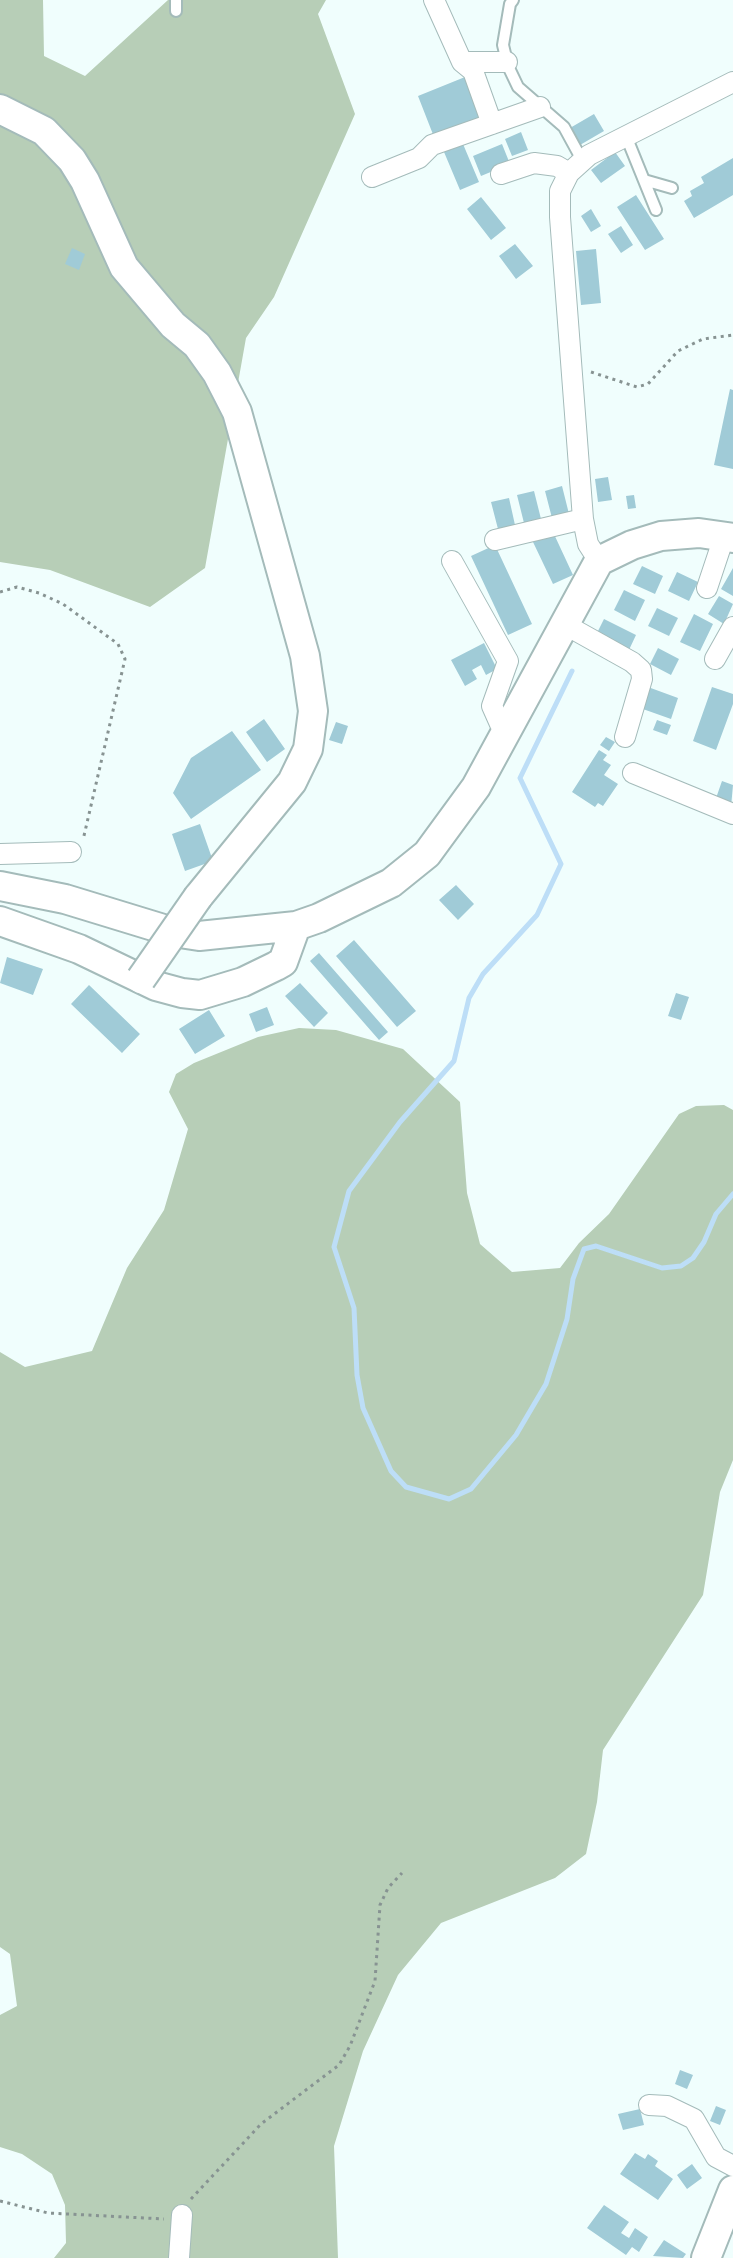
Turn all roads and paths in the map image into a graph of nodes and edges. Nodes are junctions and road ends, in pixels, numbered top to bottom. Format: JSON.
{"nodes":[{"id":1,"x":434,"y":0,"type":"edge"},
{"id":2,"x":513,"y":0,"type":"edge"},
{"id":3,"x":462,"y":62,"type":"junction"},
{"id":4,"x":507,"y":62,"type":"junction"},
{"id":5,"x":733,"y":82,"type":"edge"},
{"id":6,"x":540,"y":107,"type":"junction"},
{"id":7,"x":0,"y":109,"type":"edge"},
{"id":8,"x":492,"y":124,"type":"junction"},
{"id":9,"x":626,"y":136,"type":"junction"},
{"id":10,"x":576,"y":166,"type":"junction"},
{"id":11,"x":501,"y":174,"type":"dead end"},
{"id":12,"x":372,"y":177,"type":"dead end"},
{"id":13,"x":644,"y":180,"type":"junction"},
{"id":14,"x":672,"y":188,"type":"dead end"},
{"id":15,"x":656,"y":210,"type":"dead end"},
{"id":16,"x":733,"y":335,"type":"edge"},
{"id":17,"x":572,"y":366,"type":"junction"},
{"id":18,"x":583,"y":519,"type":"junction"},
{"id":19,"x":728,"y":538,"type":"edge"},
{"id":20,"x":495,"y":540,"type":"dead end"},
{"id":21,"x":452,"y":561,"type":"dead end"},
{"id":22,"x":599,"y":561,"type":"junction"},
{"id":23,"x":707,"y":588,"type":"dead end"},
{"id":24,"x":0,"y":592,"type":"edge"},
{"id":25,"x":564,"y":624,"type":"junction"},
{"id":26,"x":733,"y":627,"type":"edge"},
{"id":27,"x":715,"y":659,"type":"dead end"},
{"id":28,"x":508,"y":732,"type":"junction"},
{"id":29,"x":626,"y":736,"type":"dead end"},
{"id":30,"x":633,"y":773,"type":"dead end"},
{"id":31,"x":733,"y":814,"type":"edge"},
{"id":32,"x":71,"y":852,"type":"joint"},
{"id":33,"x":0,"y":854,"type":"edge"},
{"id":34,"x":0,"y":886,"type":"edge"},
{"id":35,"x":0,"y":921,"type":"edge"},
{"id":36,"x":296,"y":926,"type":"junction"},
{"id":37,"x":141,"y":979,"type":"junction"},
{"id":38,"x":402,"y":1873,"type":"dead end"},
{"id":39,"x":648,"y":2105,"type":"dead end"},
{"id":40,"x":733,"y":2166,"type":"edge"},
{"id":41,"x":733,"y":2190,"type":"edge"},
{"id":42,"x":0,"y":2201,"type":"edge"},
{"id":43,"x":182,"y":2215,"type":"junction"},
{"id":44,"x":179,"y":2258,"type":"edge"},
{"id":45,"x":706,"y":2258,"type":"edge"}],
"edges":[{"from":1,"to":3,"type":"street"},
{"from":2,"to":4,"type":"lane"},
{"from":3,"to":4,"type":"street"},
{"from":3,"to":8,"type":"street"},
{"from":4,"to":6,"type":"lane"},
{"from":5,"to":9,"type":"street"},
{"from":6,"to":8,"type":"street"},
{"from":6,"to":10,"type":"lane"},
{"from":7,"to":37,"type":"street","bridge":true},
{"from":8,"to":12,"type":"street"},
{"from":9,"to":10,"type":"street"},
{"from":9,"to":13,"type":"lane"},
{"from":10,"to":11,"type":"street"},
{"from":10,"to":17,"type":"street"},
{"from":13,"to":14,"type":"lane"},
{"from":13,"to":15,"type":"lane"},
{"from":16,"to":17,"type":"path"},
{"from":17,"to":18,"type":"street"},
{"from":18,"to":20,"type":"street"},
{"from":18,"to":22,"type":"street"},
{"from":19,"to":22,"type":"street"},
{"from":19,"to":23,"type":"street"},
{"from":21,"to":28,"type":"street"},
{"from":22,"to":25,"type":"street"},
{"from":24,"to":32,"type":"path"},
{"from":25,"to":28,"type":"street"},
{"from":25,"to":29,"type":"street"},
{"from":26,"to":27,"type":"street"},
{"from":28,"to":36,"type":"street"},
{"from":30,"to":31,"type":"street"},
{"from":32,"to":33,"type":"street"},
{"from":34,"to":36,"type":"street"},
{"from":35,"to":37,"type":"street"},
{"from":36,"to":37,"type":"street"},
{"from":38,"to":43,"type":"path"},
{"from":39,"to":40,"type":"street"},
{"from":41,"to":45,"type":"street"},
{"from":42,"to":43,"type":"path"},
{"from":43,"to":44,"type":"street"}]}
